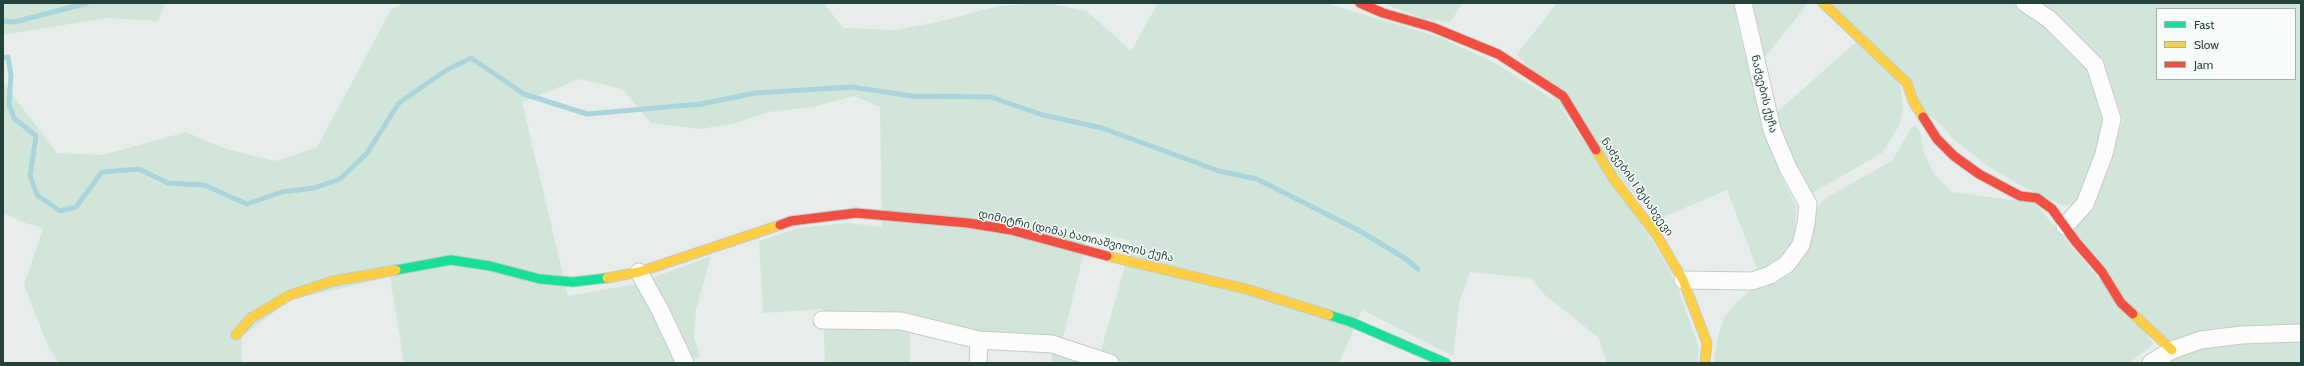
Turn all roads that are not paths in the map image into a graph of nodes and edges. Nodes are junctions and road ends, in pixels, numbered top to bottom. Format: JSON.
{"nodes":[{"id":1,"x":1360,"y":3,"type":"edge"},
{"id":2,"x":1743,"y":3,"type":"edge"},
{"id":3,"x":1822,"y":3,"type":"edge"},
{"id":4,"x":2025,"y":3,"type":"edge"},
{"id":5,"x":2065,"y":226,"type":"junction"},
{"id":6,"x":639,"y":272,"type":"junction"},
{"id":7,"x":1683,"y":280,"type":"junction"},
{"id":8,"x":822,"y":320,"type":"dead end"},
{"id":9,"x":2301,"y":333,"type":"edge"},
{"id":10,"x":236,"y":335,"type":"dead end"},
{"id":11,"x":979,"y":340,"type":"junction"},
{"id":12,"x":2172,"y":350,"type":"junction"},
{"id":13,"x":685,"y":363,"type":"edge"},
{"id":14,"x":978,"y":363,"type":"edge"},
{"id":15,"x":1110,"y":363,"type":"edge"},
{"id":16,"x":1446,"y":363,"type":"edge"},
{"id":17,"x":1705,"y":363,"type":"edge"},
{"id":18,"x":2151,"y":363,"type":"edge"}],
"edges":[{"from":1,"to":7,"type":"street","name":"ნაძვების I შესახვევი"},
{"from":2,"to":7,"type":"street","name":"ნაძვების ქუჩა"},
{"from":3,"to":5,"type":"street"},
{"from":4,"to":5,"type":"street"},
{"from":5,"to":12,"type":"street"},
{"from":6,"to":10,"type":"street","name":"დიმიტრი (დიმა) ბათიაშვილის ქუჩა"},
{"from":6,"to":13,"type":"street"},
{"from":6,"to":16,"type":"street","name":"დიმიტრი (დიმა) ბათიაშვილის ქუჩა"},
{"from":7,"to":17,"type":"street"},
{"from":8,"to":11,"type":"street"},
{"from":9,"to":12,"type":"street"},
{"from":11,"to":14,"type":"street"},
{"from":11,"to":15,"type":"street"},
{"from":12,"to":18,"type":"street"}]}
